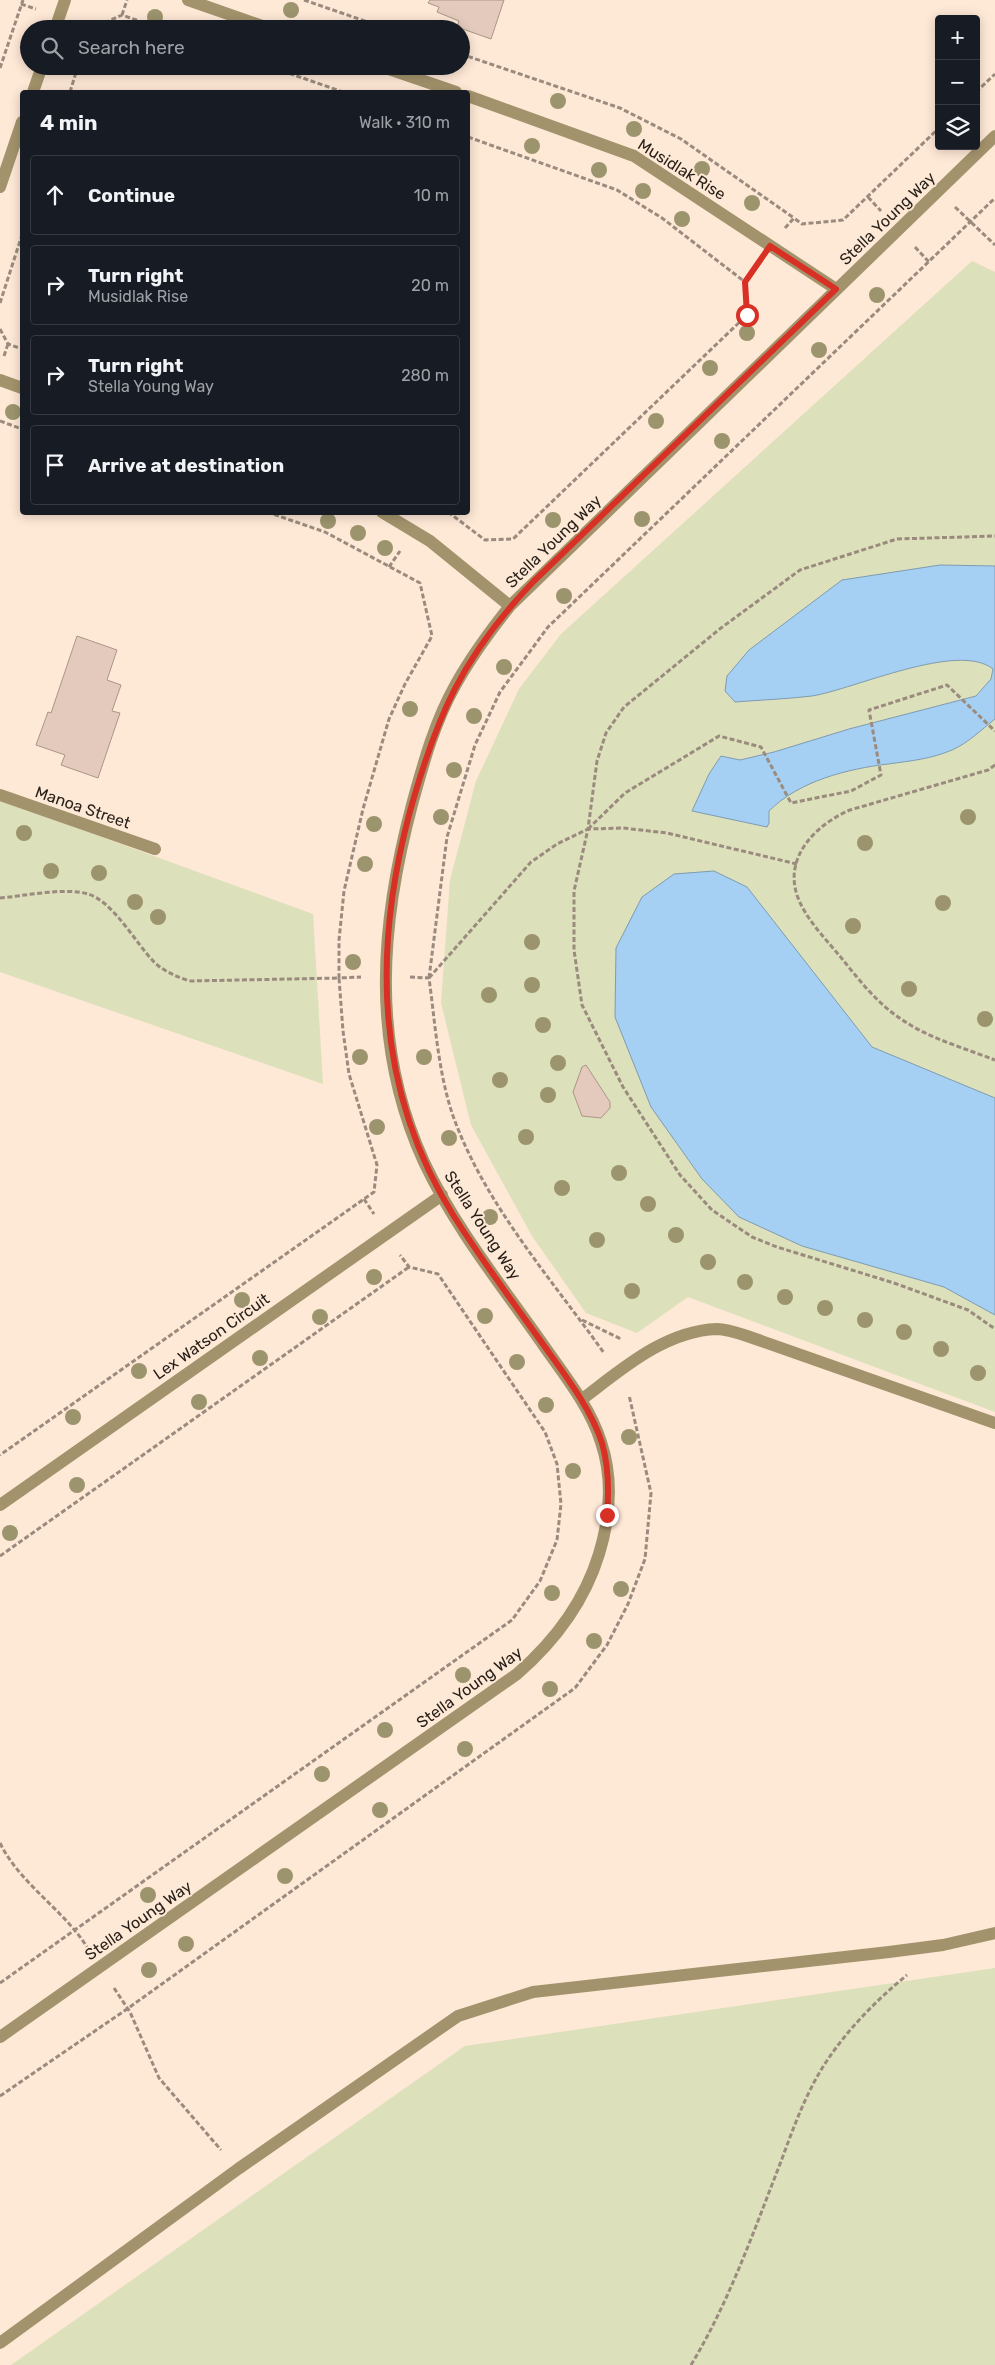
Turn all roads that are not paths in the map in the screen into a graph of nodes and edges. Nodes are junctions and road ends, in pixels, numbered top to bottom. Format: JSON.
{"nodes":[{"id":1,"x":65,"y":0,"type":"edge"},
{"id":2,"x":188,"y":0,"type":"edge"},
{"id":3,"x":58,"y":20,"type":"edge"},
{"id":4,"x":245,"y":20,"type":"edge"},
{"id":5,"x":39,"y":75,"type":"edge"},
{"id":6,"x":406,"y":75,"type":"edge"},
{"id":7,"x":34,"y":90,"type":"edge"},
{"id":8,"x":450,"y":90,"type":"edge"},
{"id":9,"x":470,"y":97,"type":"edge"},
{"id":10,"x":20,"y":128,"type":"edge"},
{"id":11,"x":995,"y":136,"type":"edge"},
{"id":12,"x":0,"y":187,"type":"edge"},
{"id":13,"x":836,"y":289,"type":"junction"},
{"id":14,"x":0,"y":380,"type":"edge"},
{"id":15,"x":20,"y":387,"type":"edge"},
{"id":16,"x":387,"y":515,"type":"edge"},
{"id":17,"x":510,"y":606,"type":"junction"},
{"id":18,"x":0,"y":795,"type":"edge"},
{"id":19,"x":155,"y":849,"type":"dead end"},
{"id":20,"x":442,"y":1195,"type":"junction"},
{"id":21,"x":581,"y":1400,"type":"junction"},
{"id":22,"x":995,"y":1423,"type":"edge"},
{"id":23,"x":0,"y":1505,"type":"edge"},
{"id":24,"x":995,"y":1933,"type":"edge"},
{"id":25,"x":0,"y":2036,"type":"edge"},
{"id":26,"x":0,"y":2343,"type":"edge"}],
"edges":[{"from":1,"to":3,"type":"street"},
{"from":2,"to":4,"type":"street"},
{"from":5,"to":7,"type":"street"},
{"from":6,"to":8,"type":"street"},
{"from":9,"to":13,"type":"street","name":"Musidlak Rise"},
{"from":10,"to":12,"type":"street"},
{"from":11,"to":13,"type":"street","name":"Stella Young Way"},
{"from":13,"to":17,"type":"street","name":"Stella Young Way"},
{"from":14,"to":15,"type":"street"},
{"from":16,"to":17,"type":"street"},
{"from":17,"to":20,"type":"street","name":"Stella Young Way"},
{"from":18,"to":19,"type":"street","name":"Manoa Street"},
{"from":20,"to":21,"type":"street","name":"Stella Young Way"},
{"from":20,"to":23,"type":"street","name":"Lex Watson Circuit"},
{"from":21,"to":22,"type":"street"},
{"from":21,"to":25,"type":"street","name":"Stella Young Way"},
{"from":24,"to":26,"type":"street"}]}
